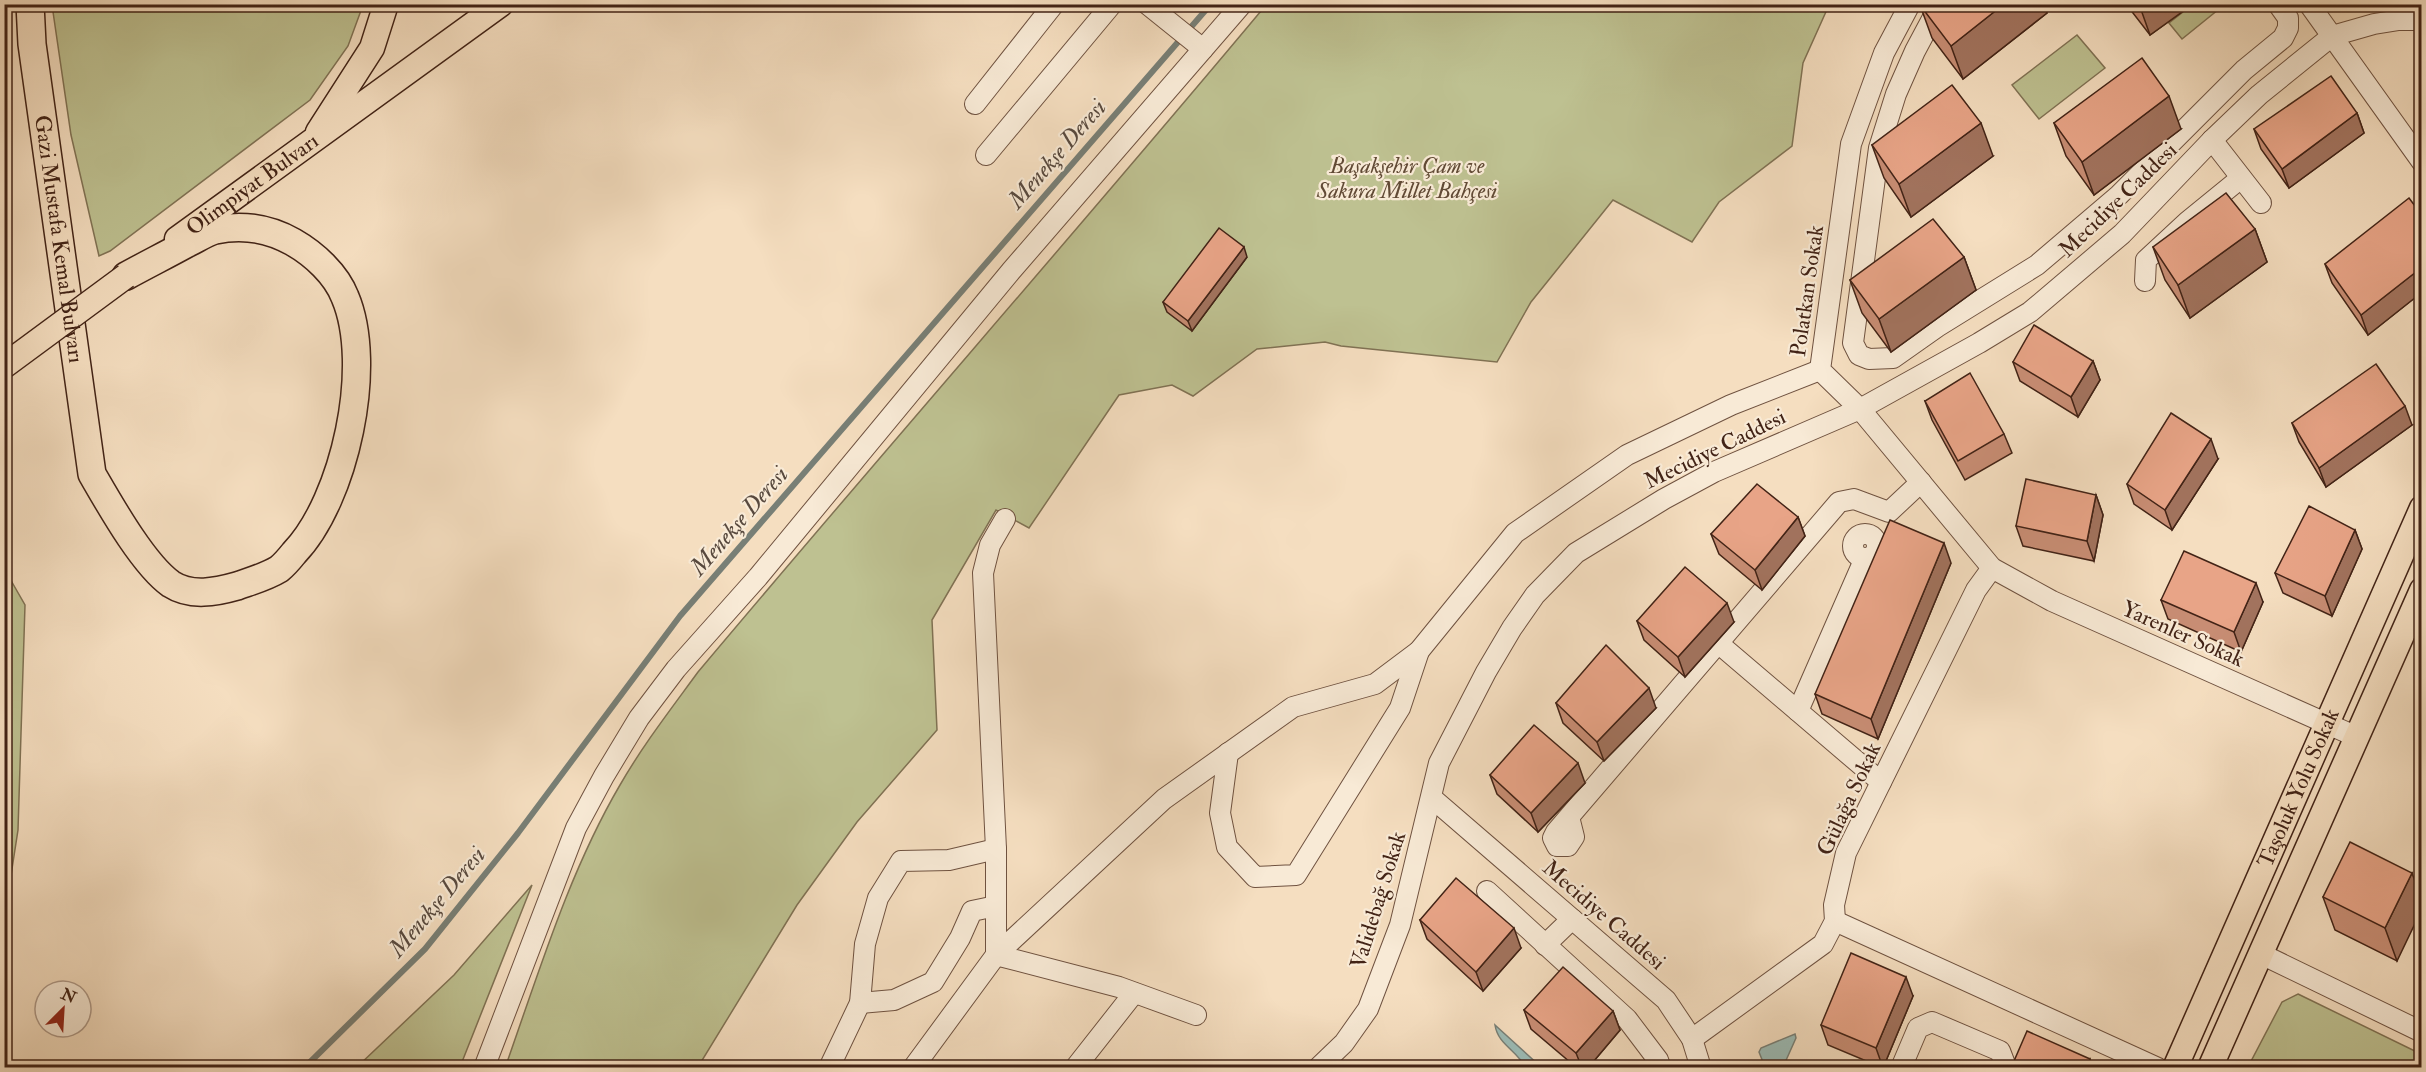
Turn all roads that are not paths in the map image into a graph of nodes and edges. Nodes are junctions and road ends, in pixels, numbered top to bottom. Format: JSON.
{"nodes":[{"id":1,"x":30,"y":4,"type":"edge"},
{"id":2,"x":386,"y":4,"type":"edge"},
{"id":3,"x":501,"y":4,"type":"edge"},
{"id":4,"x":1054,"y":4,"type":"edge"},
{"id":5,"x":1112,"y":4,"type":"edge"},
{"id":6,"x":1147,"y":4,"type":"edge"},
{"id":7,"x":1242,"y":4,"type":"edge"},
{"id":8,"x":1910,"y":4,"type":"edge"},
{"id":9,"x":1940,"y":4,"type":"edge"},
{"id":10,"x":2278,"y":4,"type":"edge"},
{"id":11,"x":2309,"y":4,"type":"edge"},
{"id":12,"x":2421,"y":20,"type":"edge"},
{"id":13,"x":2332,"y":36,"type":"junction"},
{"id":14,"x":1203,"y":50,"type":"junction"},
{"id":15,"x":975,"y":104,"type":"dead end"},
{"id":16,"x":2212,"y":140,"type":"junction"},
{"id":17,"x":310,"y":144,"type":"junction"},
{"id":18,"x":986,"y":154,"type":"dead end"},
{"id":19,"x":2421,"y":162,"type":"edge"},
{"id":20,"x":2241,"y":178,"type":"junction"},
{"id":21,"x":2261,"y":203,"type":"dead end"},
{"id":22,"x":126,"y":276,"type":"junction"},
{"id":23,"x":2145,"y":281,"type":"dead end"},
{"id":24,"x":4,"y":366,"type":"edge"},
{"id":25,"x":1820,"y":370,"type":"junction"},
{"id":26,"x":1860,"y":409,"type":"junction"},
{"id":27,"x":1921,"y":482,"type":"junction"},
{"id":28,"x":2421,"y":508,"type":"edge"},
{"id":29,"x":1005,"y":519,"type":"dead end"},
{"id":30,"x":1865,"y":558,"type":"dead end"},
{"id":31,"x":1992,"y":568,"type":"junction"},
{"id":32,"x":2421,"y":590,"type":"edge"},
{"id":33,"x":1718,"y":643,"type":"junction"},
{"id":34,"x":1419,"y":651,"type":"junction"},
{"id":35,"x":1798,"y":711,"type":"junction"},
{"id":36,"x":2326,"y":724,"type":"junction"},
{"id":37,"x":2357,"y":737,"type":"junction"},
{"id":38,"x":1228,"y":753,"type":"junction"},
{"id":39,"x":1881,"y":782,"type":"junction"},
{"id":40,"x":1432,"y":798,"type":"junction"},
{"id":41,"x":1569,"y":817,"type":"dead end"},
{"id":42,"x":996,"y":849,"type":"junction"},
{"id":43,"x":1487,"y":891,"type":"dead end"},
{"id":44,"x":996,"y":906,"type":"junction"},
{"id":45,"x":1572,"y":919,"type":"junction"},
{"id":46,"x":1834,"y":921,"type":"junction"},
{"id":47,"x":1545,"y":945,"type":"junction"},
{"id":48,"x":2261,"y":954,"type":"junction"},
{"id":49,"x":996,"y":955,"type":"junction"},
{"id":50,"x":1134,"y":993,"type":"junction"},
{"id":51,"x":860,"y":1003,"type":"junction"},
{"id":52,"x":1196,"y":1015,"type":"dead end"},
{"id":53,"x":2421,"y":1032,"type":"edge"},
{"id":54,"x":1692,"y":1039,"type":"junction"},
{"id":55,"x":484,"y":1068,"type":"edge"},
{"id":56,"x":829,"y":1068,"type":"edge"},
{"id":57,"x":913,"y":1068,"type":"edge"},
{"id":58,"x":1075,"y":1068,"type":"edge"},
{"id":59,"x":1318,"y":1068,"type":"edge"},
{"id":60,"x":1661,"y":1068,"type":"edge"},
{"id":61,"x":1701,"y":1068,"type":"edge"},
{"id":62,"x":1901,"y":1068,"type":"edge"},
{"id":63,"x":2003,"y":1068,"type":"edge"},
{"id":64,"x":2158,"y":1068,"type":"edge"},
{"id":65,"x":2175,"y":1068,"type":"edge"},
{"id":66,"x":2210,"y":1068,"type":"edge"}],
"edges":[{"from":1,"to":22,"type":"highway","name":"Gazi Mustafa Kemal Bulvarı"},
{"from":2,"to":17,"type":"main road"},
{"from":3,"to":17,"type":"main road","name":"Olimpiyat Bulvarı"},
{"from":4,"to":15,"type":"street"},
{"from":5,"to":18,"type":"street"},
{"from":6,"to":14,"type":"street"},
{"from":7,"to":14,"type":"street"},
{"from":8,"to":25,"type":"street","name":"Polatkan Sokak"},
{"from":9,"to":10,"type":"street"},
{"from":11,"to":13,"type":"street"},
{"from":12,"to":13,"type":"street","name":"Mecidiye Caddesi"},
{"from":13,"to":16,"type":"street","name":"Mecidiye Caddesi"},
{"from":13,"to":19,"type":"street"},
{"from":14,"to":55,"type":"street"},
{"from":16,"to":20,"type":"street"},
{"from":16,"to":26,"type":"street","name":"Mecidiye Caddesi"},
{"from":17,"to":22,"type":"main road","name":"Olimpiyat Bulvarı"},
{"from":20,"to":21,"type":"street"},
{"from":20,"to":23,"type":"street"},
{"from":22,"to":24,"type":"main road","name":"Olimpiyat Bulvarı","bridge":true},
{"from":25,"to":26,"type":"street","name":"Polatkan Sokak"},
{"from":25,"to":34,"type":"street"},
{"from":26,"to":27,"type":"street","name":"Polatkan Sokak"},
{"from":26,"to":40,"type":"street","name":"Mecidiye Caddesi"},
{"from":27,"to":31,"type":"street","name":"Polatkan Sokak"},
{"from":27,"to":33,"type":"street"},
{"from":28,"to":36,"type":"main road","name":"Taşoluk Yolu Sokak"},
{"from":29,"to":42,"type":"street"},
{"from":30,"to":35,"type":"street"},
{"from":31,"to":36,"type":"street","name":"Yarenler Sokak"},
{"from":31,"to":39,"type":"street","name":"Gülağa Sokak"},
{"from":32,"to":37,"type":"main road","name":"Taşoluk Yolu Sokak"},
{"from":33,"to":35,"type":"street"},
{"from":33,"to":41,"type":"street"},
{"from":34,"to":38,"type":"street"},
{"from":34,"to":38,"type":"street"},
{"from":35,"to":39,"type":"street"},
{"from":36,"to":37,"type":"street","name":"Yarenler Sokak"},
{"from":36,"to":65,"type":"main road","name":"Taşoluk Yolu Sokak"},
{"from":37,"to":48,"type":"main road","name":"Taşoluk Yolu Sokak"},
{"from":38,"to":49,"type":"street"},
{"from":39,"to":46,"type":"street","name":"Gülağa Sokak"},
{"from":40,"to":45,"type":"street","name":"Mecidiye Caddesi"},
{"from":40,"to":59,"type":"street","name":"Validebağ Sokak"},
{"from":42,"to":44,"type":"street"},
{"from":42,"to":51,"type":"street"},
{"from":43,"to":47,"type":"street"},
{"from":44,"to":49,"type":"street"},
{"from":44,"to":51,"type":"street"},
{"from":45,"to":47,"type":"street"},
{"from":45,"to":54,"type":"street","name":"Mecidiye Caddesi"},
{"from":46,"to":54,"type":"street","name":"Gülağa Sokak"},
{"from":46,"to":64,"type":"street"},
{"from":47,"to":60,"type":"street"},
{"from":48,"to":53,"type":"street"},
{"from":48,"to":66,"type":"main road","name":"Taşoluk Yolu Sokak"},
{"from":49,"to":50,"type":"street"},
{"from":49,"to":57,"type":"street"},
{"from":50,"to":52,"type":"street"},
{"from":50,"to":58,"type":"street"},
{"from":51,"to":56,"type":"street"},
{"from":54,"to":61,"type":"street","name":"Mecidiye Caddesi"},
{"from":62,"to":63,"type":"street"}]}
